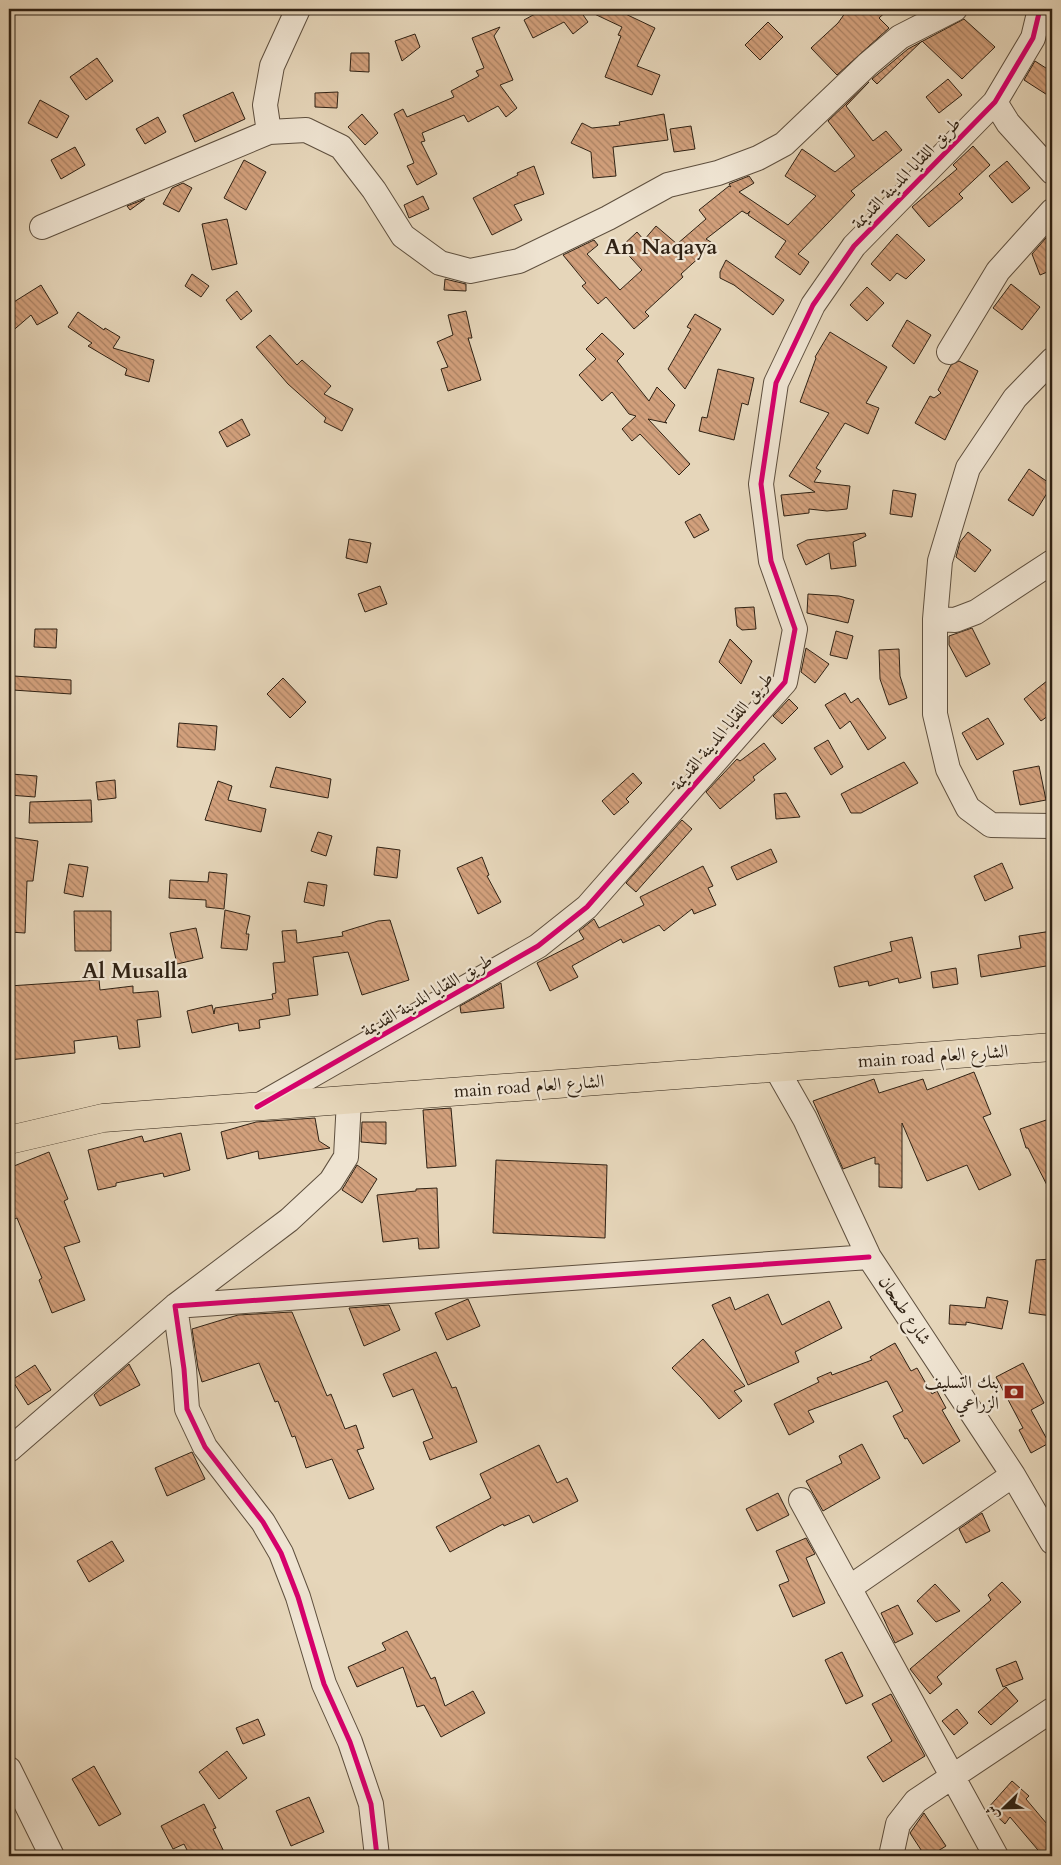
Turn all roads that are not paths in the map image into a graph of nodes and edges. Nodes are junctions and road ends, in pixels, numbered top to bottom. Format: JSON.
{"nodes":[{"id":1,"x":298,"y":9,"type":"edge"},
{"id":2,"x":955,"y":9,"type":"edge"},
{"id":3,"x":1040,"y":9,"type":"edge"},
{"id":4,"x":995,"y":102,"type":"junction"},
{"id":5,"x":269,"y":132,"type":"junction"},
{"id":6,"x":1052,"y":172,"type":"edge"},
{"id":7,"x":1052,"y":211,"type":"edge"},
{"id":8,"x":42,"y":227,"type":"dead end"},
{"id":9,"x":949,"y":352,"type":"dead end"},
{"id":10,"x":1052,"y":360,"type":"edge"},
{"id":11,"x":1052,"y":562,"type":"edge"},
{"id":12,"x":935,"y":619,"type":"junction"},
{"id":13,"x":1052,"y":826,"type":"edge"},
{"id":14,"x":1052,"y":1047,"type":"edge"},
{"id":15,"x":776,"y":1068,"type":"junction"},
{"id":16,"x":349,"y":1100,"type":"junction"},
{"id":17,"x":257,"y":1107,"type":"junction"},
{"id":18,"x":9,"y":1140,"type":"edge"},
{"id":19,"x":869,"y":1257,"type":"junction"},
{"id":20,"x":175,"y":1306,"type":"junction"},
{"id":21,"x":9,"y":1450,"type":"edge"},
{"id":22,"x":1013,"y":1475,"type":"junction"},
{"id":23,"x":801,"y":1500,"type":"dead end"},
{"id":24,"x":1052,"y":1542,"type":"edge"},
{"id":25,"x":849,"y":1588,"type":"junction"},
{"id":26,"x":1052,"y":1710,"type":"edge"},
{"id":27,"x":9,"y":1769,"type":"edge"},
{"id":28,"x":951,"y":1777,"type":"junction"},
{"id":29,"x":52,"y":1856,"type":"edge"},
{"id":30,"x":377,"y":1856,"type":"edge"},
{"id":31,"x":891,"y":1856,"type":"edge"},
{"id":32,"x":996,"y":1856,"type":"edge"}],
"edges":[{"from":1,"to":5,"type":"street"},
{"from":2,"to":5,"type":"street"},
{"from":3,"to":4,"type":"street","name":"طريق اللقايا المدينة القديمة"},
{"from":4,"to":6,"type":"street"},
{"from":4,"to":17,"type":"street","name":"طريق اللقايا المدينة القديمة"},
{"from":5,"to":8,"type":"street"},
{"from":7,"to":9,"type":"street"},
{"from":10,"to":12,"type":"street"},
{"from":11,"to":12,"type":"street"},
{"from":12,"to":13,"type":"street"},
{"from":14,"to":15,"type":"main road","name":"main road الشارع العام"},
{"from":15,"to":16,"type":"main road","name":"main road الشارع العام"},
{"from":15,"to":19,"type":"street","name":"شارع طمحان"},
{"from":16,"to":17,"type":"main road","name":"main road الشارع العام"},
{"from":16,"to":20,"type":"street"},
{"from":17,"to":18,"type":"main road","name":"main road الشارع العام"},
{"from":19,"to":20,"type":"street"},
{"from":19,"to":22,"type":"street","name":"شارع طمحان"},
{"from":20,"to":21,"type":"street"},
{"from":20,"to":30,"type":"street"},
{"from":22,"to":24,"type":"street","name":"شارع طمحان"},
{"from":22,"to":25,"type":"street"},
{"from":23,"to":25,"type":"street"},
{"from":25,"to":28,"type":"street"},
{"from":26,"to":28,"type":"street"},
{"from":27,"to":29,"type":"street"},
{"from":28,"to":31,"type":"street"},
{"from":28,"to":32,"type":"street"}]}
